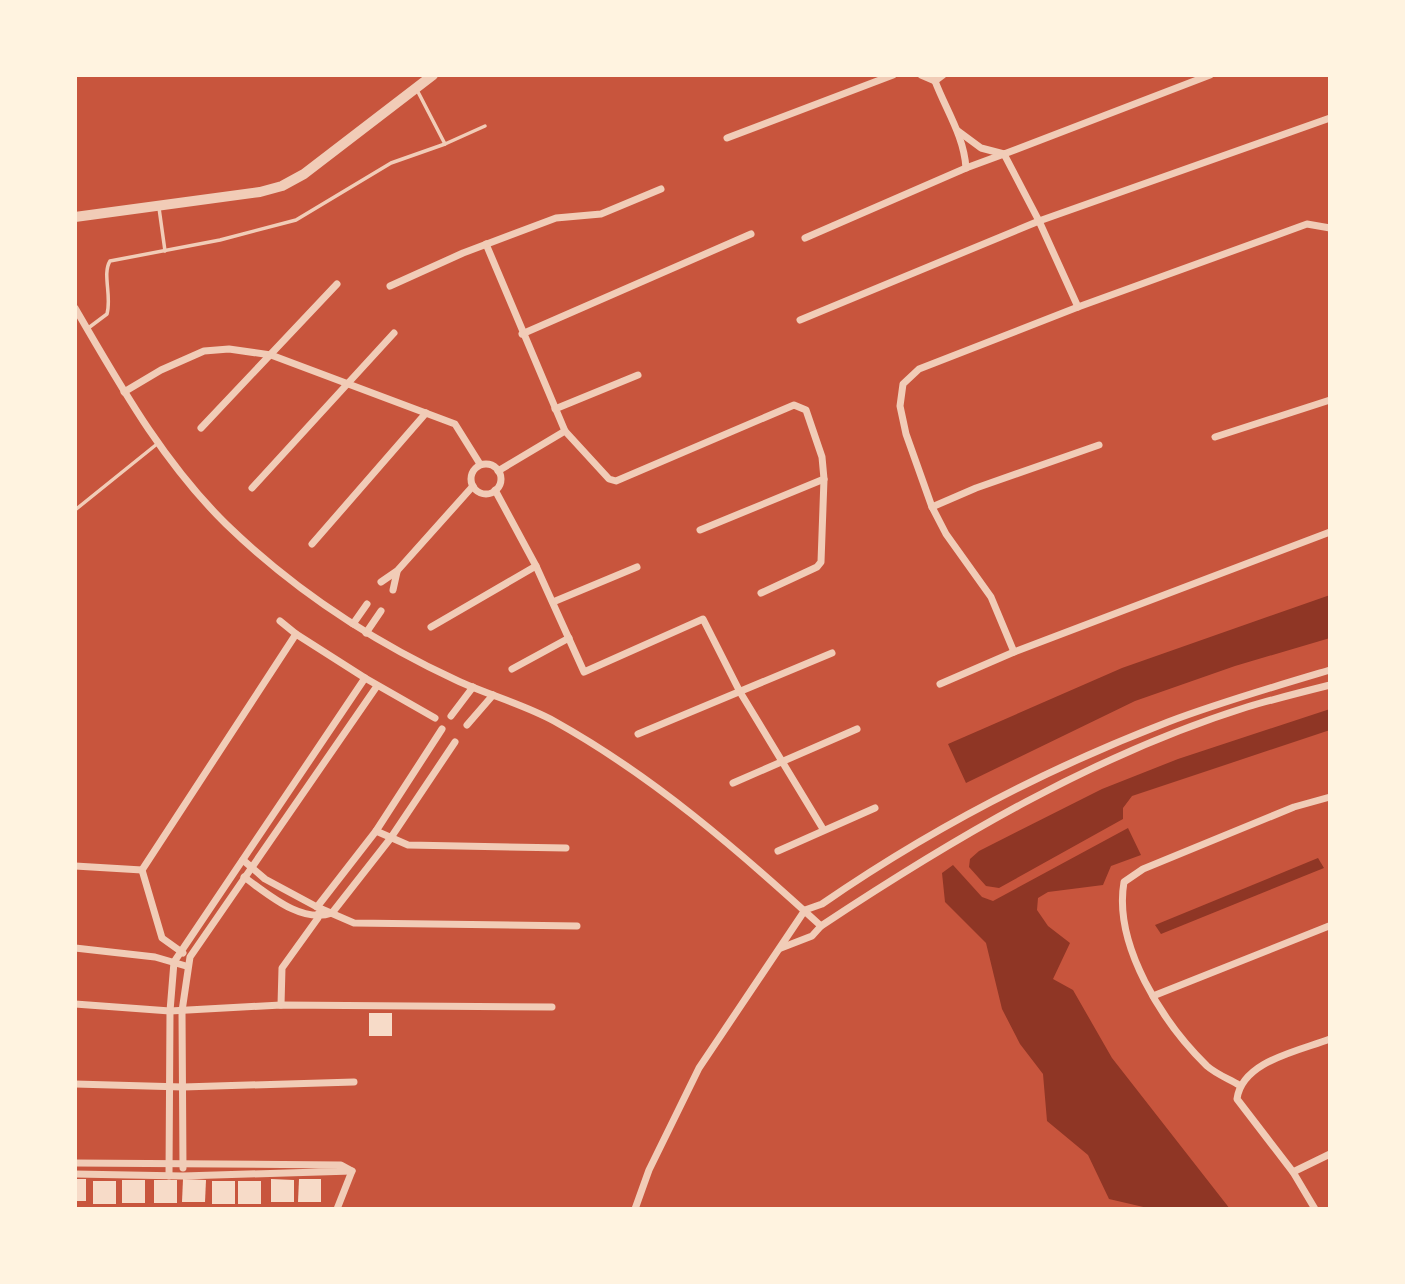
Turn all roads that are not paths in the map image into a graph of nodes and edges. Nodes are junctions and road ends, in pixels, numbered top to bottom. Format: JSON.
{"nodes":[{"id":1,"x":433,"y":75,"type":"edge"},
{"id":2,"x":893,"y":75,"type":"edge"},
{"id":3,"x":921,"y":75,"type":"edge"},
{"id":4,"x":943,"y":75,"type":"edge"},
{"id":5,"x":1210,"y":75,"type":"edge"},
{"id":6,"x":934,"y":81,"type":"junction"},
{"id":7,"x":416,"y":88,"type":"junction"},
{"id":8,"x":1330,"y":118,"type":"edge"},
{"id":9,"x":485,"y":126,"type":"dead end"},
{"id":10,"x":958,"y":131,"type":"junction"},
{"id":11,"x":727,"y":138,"type":"dead end"},
{"id":12,"x":445,"y":144,"type":"junction"},
{"id":13,"x":1004,"y":155,"type":"junction"},
{"id":14,"x":966,"y":167,"type":"junction"},
{"id":15,"x":661,"y":189,"type":"dead end"},
{"id":16,"x":159,"y":204,"type":"junction"},
{"id":17,"x":75,"y":217,"type":"edge"},
{"id":18,"x":1039,"y":220,"type":"junction"},
{"id":19,"x":1330,"y":228,"type":"edge"},
{"id":20,"x":751,"y":234,"type":"dead end"},
{"id":21,"x":805,"y":238,"type":"dead end"},
{"id":22,"x":486,"y":244,"type":"junction"},
{"id":23,"x":165,"y":251,"type":"junction"},
{"id":24,"x":337,"y":284,"type":"dead end"},
{"id":25,"x":390,"y":286,"type":"dead end"},
{"id":26,"x":1078,"y":307,"type":"junction"},
{"id":27,"x":75,"y":308,"type":"edge"},
{"id":28,"x":800,"y":320,"type":"dead end"},
{"id":29,"x":87,"y":329,"type":"junction"},
{"id":30,"x":394,"y":333,"type":"dead end"},
{"id":31,"x":522,"y":334,"type":"junction"},
{"id":32,"x":271,"y":355,"type":"junction"},
{"id":33,"x":638,"y":375,"type":"dead end"},
{"id":34,"x":345,"y":383,"type":"junction"},
{"id":35,"x":124,"y":392,"type":"junction"},
{"id":36,"x":1330,"y":400,"type":"edge"},
{"id":37,"x":555,"y":409,"type":"junction"},
{"id":38,"x":426,"y":413,"type":"junction"},
{"id":39,"x":201,"y":428,"type":"dead end"},
{"id":40,"x":565,"y":431,"type":"junction"},
{"id":41,"x":1215,"y":437,"type":"dead end"},
{"id":42,"x":157,"y":444,"type":"junction"},
{"id":43,"x":1099,"y":445,"type":"dead end"},
{"id":44,"x":480,"y":464,"type":"junction"},
{"id":45,"x":498,"y":471,"type":"junction"},
{"id":46,"x":824,"y":479,"type":"junction"},
{"id":47,"x":472,"y":486,"type":"junction"},
{"id":48,"x":252,"y":488,"type":"dead end"},
{"id":49,"x":495,"y":490,"type":"junction"},
{"id":50,"x":932,"y":507,"type":"junction"},
{"id":51,"x":75,"y":510,"type":"edge"},
{"id":52,"x":701,"y":530,"type":"dead end"},
{"id":53,"x":1330,"y":532,"type":"edge"},
{"id":54,"x":312,"y":544,"type":"dead end"},
{"id":55,"x":536,"y":566,"type":"junction"},
{"id":56,"x":638,"y":567,"type":"dead end"},
{"id":57,"x":397,"y":571,"type":"junction"},
{"id":58,"x":381,"y":582,"type":"dead end"},
{"id":59,"x":393,"y":590,"type":"dead end"},
{"id":60,"x":761,"y":593,"type":"dead end"},
{"id":61,"x":553,"y":602,"type":"junction"},
{"id":62,"x":367,"y":604,"type":"dead end"},
{"id":63,"x":381,"y":611,"type":"dead end"},
{"id":64,"x":280,"y":621,"type":"dead end"},
{"id":65,"x":353,"y":624,"type":"junction"},
{"id":66,"x":431,"y":626,"type":"dead end"},
{"id":67,"x":366,"y":633,"type":"junction"},
{"id":68,"x":296,"y":634,"type":"junction"},
{"id":69,"x":569,"y":638,"type":"junction"},
{"id":70,"x":1014,"y":652,"type":"junction"},
{"id":71,"x":832,"y":653,"type":"dead end"},
{"id":72,"x":512,"y":669,"type":"dead end"},
{"id":73,"x":1330,"y":670,"type":"edge"},
{"id":74,"x":365,"y":678,"type":"junction"},
{"id":75,"x":940,"y":684,"type":"dead end"},
{"id":76,"x":1330,"y":685,"type":"edge"},
{"id":77,"x":377,"y":686,"type":"junction"},
{"id":78,"x":473,"y":687,"type":"junction"},
{"id":79,"x":740,"y":692,"type":"junction"},
{"id":80,"x":493,"y":695,"type":"junction"},
{"id":81,"x":451,"y":716,"type":"dead end"},
{"id":82,"x":435,"y":718,"type":"dead end"},
{"id":83,"x":467,"y":725,"type":"dead end"},
{"id":84,"x":442,"y":729,"type":"dead end"},
{"id":85,"x":857,"y":729,"type":"dead end"},
{"id":86,"x":638,"y":734,"type":"dead end"},
{"id":87,"x":455,"y":742,"type":"dead end"},
{"id":88,"x":784,"y":761,"type":"junction"},
{"id":89,"x":733,"y":783,"type":"dead end"},
{"id":90,"x":1330,"y":797,"type":"edge"},
{"id":91,"x":875,"y":808,"type":"dead end"},
{"id":92,"x":823,"y":829,"type":"junction"},
{"id":93,"x":376,"y":831,"type":"junction"},
{"id":94,"x":390,"y":839,"type":"junction"},
{"id":95,"x":917,"y":843,"type":"junction"},
{"id":96,"x":566,"y":848,"type":"dead end"},
{"id":97,"x":778,"y":851,"type":"dead end"},
{"id":98,"x":924,"y":859,"type":"junction"},
{"id":99,"x":243,"y":860,"type":"junction"},
{"id":100,"x":75,"y":866,"type":"edge"},
{"id":101,"x":254,"y":867,"type":"junction"},
{"id":102,"x":142,"y":870,"type":"junction"},
{"id":103,"x":236,"y":872,"type":"junction"},
{"id":104,"x":246,"y":879,"type":"junction"},
{"id":105,"x":317,"y":906,"type":"junction"},
{"id":106,"x":805,"y":910,"type":"junction"},
{"id":107,"x":332,"y":913,"type":"junction"},
{"id":108,"x":318,"y":918,"type":"junction"},
{"id":109,"x":577,"y":926,"type":"dead end"},
{"id":110,"x":821,"y":926,"type":"junction"},
{"id":111,"x":1329,"y":926,"type":"edge"},
{"id":112,"x":75,"y":948,"type":"edge"},
{"id":113,"x":781,"y":948,"type":"junction"},
{"id":114,"x":180,"y":952,"type":"junction"},
{"id":115,"x":190,"y":957,"type":"junction"},
{"id":116,"x":174,"y":962,"type":"junction"},
{"id":117,"x":186,"y":966,"type":"junction"},
{"id":118,"x":1153,"y":996,"type":"junction"},
{"id":119,"x":75,"y":1004,"type":"edge"},
{"id":120,"x":281,"y":1005,"type":"junction"},
{"id":121,"x":552,"y":1007,"type":"dead end"},
{"id":122,"x":170,"y":1011,"type":"junction"},
{"id":123,"x":181,"y":1011,"type":"junction"},
{"id":124,"x":1330,"y":1039,"type":"edge"},
{"id":125,"x":354,"y":1082,"type":"dead end"},
{"id":126,"x":75,"y":1084,"type":"edge"},
{"id":127,"x":1239,"y":1085,"type":"junction"},
{"id":128,"x":170,"y":1086,"type":"junction"},
{"id":129,"x":183,"y":1087,"type":"junction"},
{"id":130,"x":1330,"y":1154,"type":"edge"},
{"id":131,"x":75,"y":1163,"type":"edge"},
{"id":132,"x":182,"y":1165,"type":"junction"},
{"id":133,"x":169,"y":1166,"type":"junction"},
{"id":134,"x":352,"y":1171,"type":"junction"},
{"id":135,"x":1293,"y":1172,"type":"junction"},
{"id":136,"x":75,"y":1174,"type":"edge"},
{"id":137,"x":169,"y":1176,"type":"junction"},
{"id":138,"x":183,"y":1176,"type":"junction"},
{"id":139,"x":337,"y":1209,"type":"edge"},
{"id":140,"x":635,"y":1209,"type":"edge"},
{"id":141,"x":1315,"y":1209,"type":"edge"}],
"edges":[{"from":1,"to":7,"type":"street"},
{"from":2,"to":11,"type":"street"},
{"from":3,"to":6,"type":"street"},
{"from":4,"to":6,"type":"street"},
{"from":5,"to":13,"type":"street"},
{"from":6,"to":10,"type":"street"},
{"from":7,"to":12,"type":"lane"},
{"from":7,"to":16,"type":"street"},
{"from":8,"to":18,"type":"street"},
{"from":9,"to":12,"type":"lane"},
{"from":10,"to":13,"type":"street"},
{"from":10,"to":14,"type":"street"},
{"from":12,"to":23,"type":"lane"},
{"from":13,"to":14,"type":"street"},
{"from":13,"to":18,"type":"street"},
{"from":14,"to":21,"type":"street"},
{"from":15,"to":22,"type":"street"},
{"from":16,"to":17,"type":"street"},
{"from":16,"to":23,"type":"lane"},
{"from":18,"to":26,"type":"street"},
{"from":18,"to":28,"type":"street"},
{"from":19,"to":26,"type":"street"},
{"from":20,"to":31,"type":"street"},
{"from":22,"to":25,"type":"street"},
{"from":22,"to":31,"type":"street"},
{"from":23,"to":29,"type":"lane"},
{"from":24,"to":32,"type":"street"},
{"from":26,"to":50,"type":"street"},
{"from":27,"to":29,"type":"street"},
{"from":29,"to":35,"type":"street"},
{"from":30,"to":34,"type":"street"},
{"from":31,"to":37,"type":"street"},
{"from":32,"to":34,"type":"street"},
{"from":32,"to":35,"type":"street"},
{"from":32,"to":39,"type":"street"},
{"from":33,"to":37,"type":"street"},
{"from":34,"to":38,"type":"street"},
{"from":34,"to":48,"type":"street"},
{"from":35,"to":42,"type":"street"},
{"from":36,"to":41,"type":"street"},
{"from":37,"to":40,"type":"street"},
{"from":38,"to":44,"type":"street"},
{"from":38,"to":54,"type":"street"},
{"from":40,"to":45,"type":"street"},
{"from":40,"to":46,"type":"street"},
{"from":42,"to":51,"type":"lane"},
{"from":42,"to":65,"type":"street"},
{"from":43,"to":50,"type":"street"},
{"from":44,"to":45,"type":"street"},
{"from":44,"to":47,"type":"street"},
{"from":45,"to":49,"type":"street"},
{"from":46,"to":52,"type":"street"},
{"from":46,"to":60,"type":"street"},
{"from":47,"to":49,"type":"street"},
{"from":47,"to":57,"type":"street"},
{"from":49,"to":55,"type":"street"},
{"from":50,"to":70,"type":"street"},
{"from":53,"to":70,"type":"street"},
{"from":55,"to":61,"type":"street"},
{"from":55,"to":66,"type":"street"},
{"from":56,"to":61,"type":"street"},
{"from":57,"to":58,"type":"street"},
{"from":57,"to":59,"type":"street"},
{"from":61,"to":69,"type":"street"},
{"from":62,"to":65,"type":"street"},
{"from":63,"to":67,"type":"street"},
{"from":64,"to":68,"type":"street"},
{"from":65,"to":67,"type":"street"},
{"from":67,"to":78,"type":"street"},
{"from":68,"to":74,"type":"street"},
{"from":68,"to":102,"type":"street"},
{"from":69,"to":72,"type":"street"},
{"from":69,"to":79,"type":"street"},
{"from":70,"to":75,"type":"street"},
{"from":71,"to":79,"type":"street"},
{"from":73,"to":95,"type":"street"},
{"from":74,"to":77,"type":"street"},
{"from":74,"to":99,"type":"street"},
{"from":76,"to":98,"type":"street"},
{"from":77,"to":82,"type":"street"},
{"from":77,"to":101,"type":"street"},
{"from":78,"to":80,"type":"street"},
{"from":78,"to":81,"type":"street"},
{"from":79,"to":86,"type":"street"},
{"from":79,"to":88,"type":"street"},
{"from":80,"to":83,"type":"street"},
{"from":80,"to":106,"type":"street"},
{"from":84,"to":93,"type":"street"},
{"from":85,"to":88,"type":"street"},
{"from":87,"to":94,"type":"street"},
{"from":88,"to":89,"type":"street"},
{"from":88,"to":92,"type":"street"},
{"from":90,"to":118,"type":"street"},
{"from":91,"to":92,"type":"street"},
{"from":92,"to":97,"type":"street"},
{"from":93,"to":94,"type":"street"},
{"from":93,"to":105,"type":"street"},
{"from":94,"to":96,"type":"street"},
{"from":94,"to":107,"type":"street"},
{"from":95,"to":98,"type":"street"},
{"from":95,"to":106,"type":"street"},
{"from":98,"to":110,"type":"street"},
{"from":99,"to":101,"type":"street"},
{"from":99,"to":103,"type":"street"},
{"from":100,"to":102,"type":"street"},
{"from":101,"to":104,"type":"street"},
{"from":101,"to":105,"type":"street"},
{"from":102,"to":114,"type":"street"},
{"from":103,"to":104,"type":"street"},
{"from":103,"to":114,"type":"street"},
{"from":104,"to":108,"type":"street"},
{"from":104,"to":115,"type":"street"},
{"from":105,"to":107,"type":"street"},
{"from":105,"to":108,"type":"street"},
{"from":106,"to":110,"type":"street"},
{"from":106,"to":113,"type":"street"},
{"from":107,"to":108,"type":"street"},
{"from":107,"to":109,"type":"street"},
{"from":108,"to":120,"type":"street"},
{"from":110,"to":113,"type":"street"},
{"from":111,"to":118,"type":"street"},
{"from":112,"to":116,"type":"street"},
{"from":113,"to":140,"type":"street"},
{"from":114,"to":115,"type":"street"},
{"from":114,"to":116,"type":"street"},
{"from":115,"to":117,"type":"street"},
{"from":116,"to":117,"type":"street"},
{"from":116,"to":122,"type":"street"},
{"from":117,"to":123,"type":"street"},
{"from":118,"to":127,"type":"street"},
{"from":119,"to":122,"type":"street"},
{"from":120,"to":121,"type":"street"},
{"from":120,"to":123,"type":"street"},
{"from":122,"to":123,"type":"street"},
{"from":122,"to":128,"type":"street"},
{"from":123,"to":129,"type":"street"},
{"from":124,"to":127,"type":"street"},
{"from":125,"to":129,"type":"street"},
{"from":126,"to":128,"type":"street"},
{"from":127,"to":135,"type":"street"},
{"from":128,"to":129,"type":"street"},
{"from":128,"to":133,"type":"street"},
{"from":129,"to":132,"type":"street"},
{"from":130,"to":135,"type":"street"},
{"from":131,"to":133,"type":"street"},
{"from":132,"to":133,"type":"street"},
{"from":132,"to":134,"type":"street"},
{"from":132,"to":138,"type":"street"},
{"from":133,"to":137,"type":"street"},
{"from":134,"to":138,"type":"street"},
{"from":134,"to":139,"type":"street"},
{"from":135,"to":141,"type":"street"},
{"from":136,"to":137,"type":"street"},
{"from":137,"to":138,"type":"street"}]}
